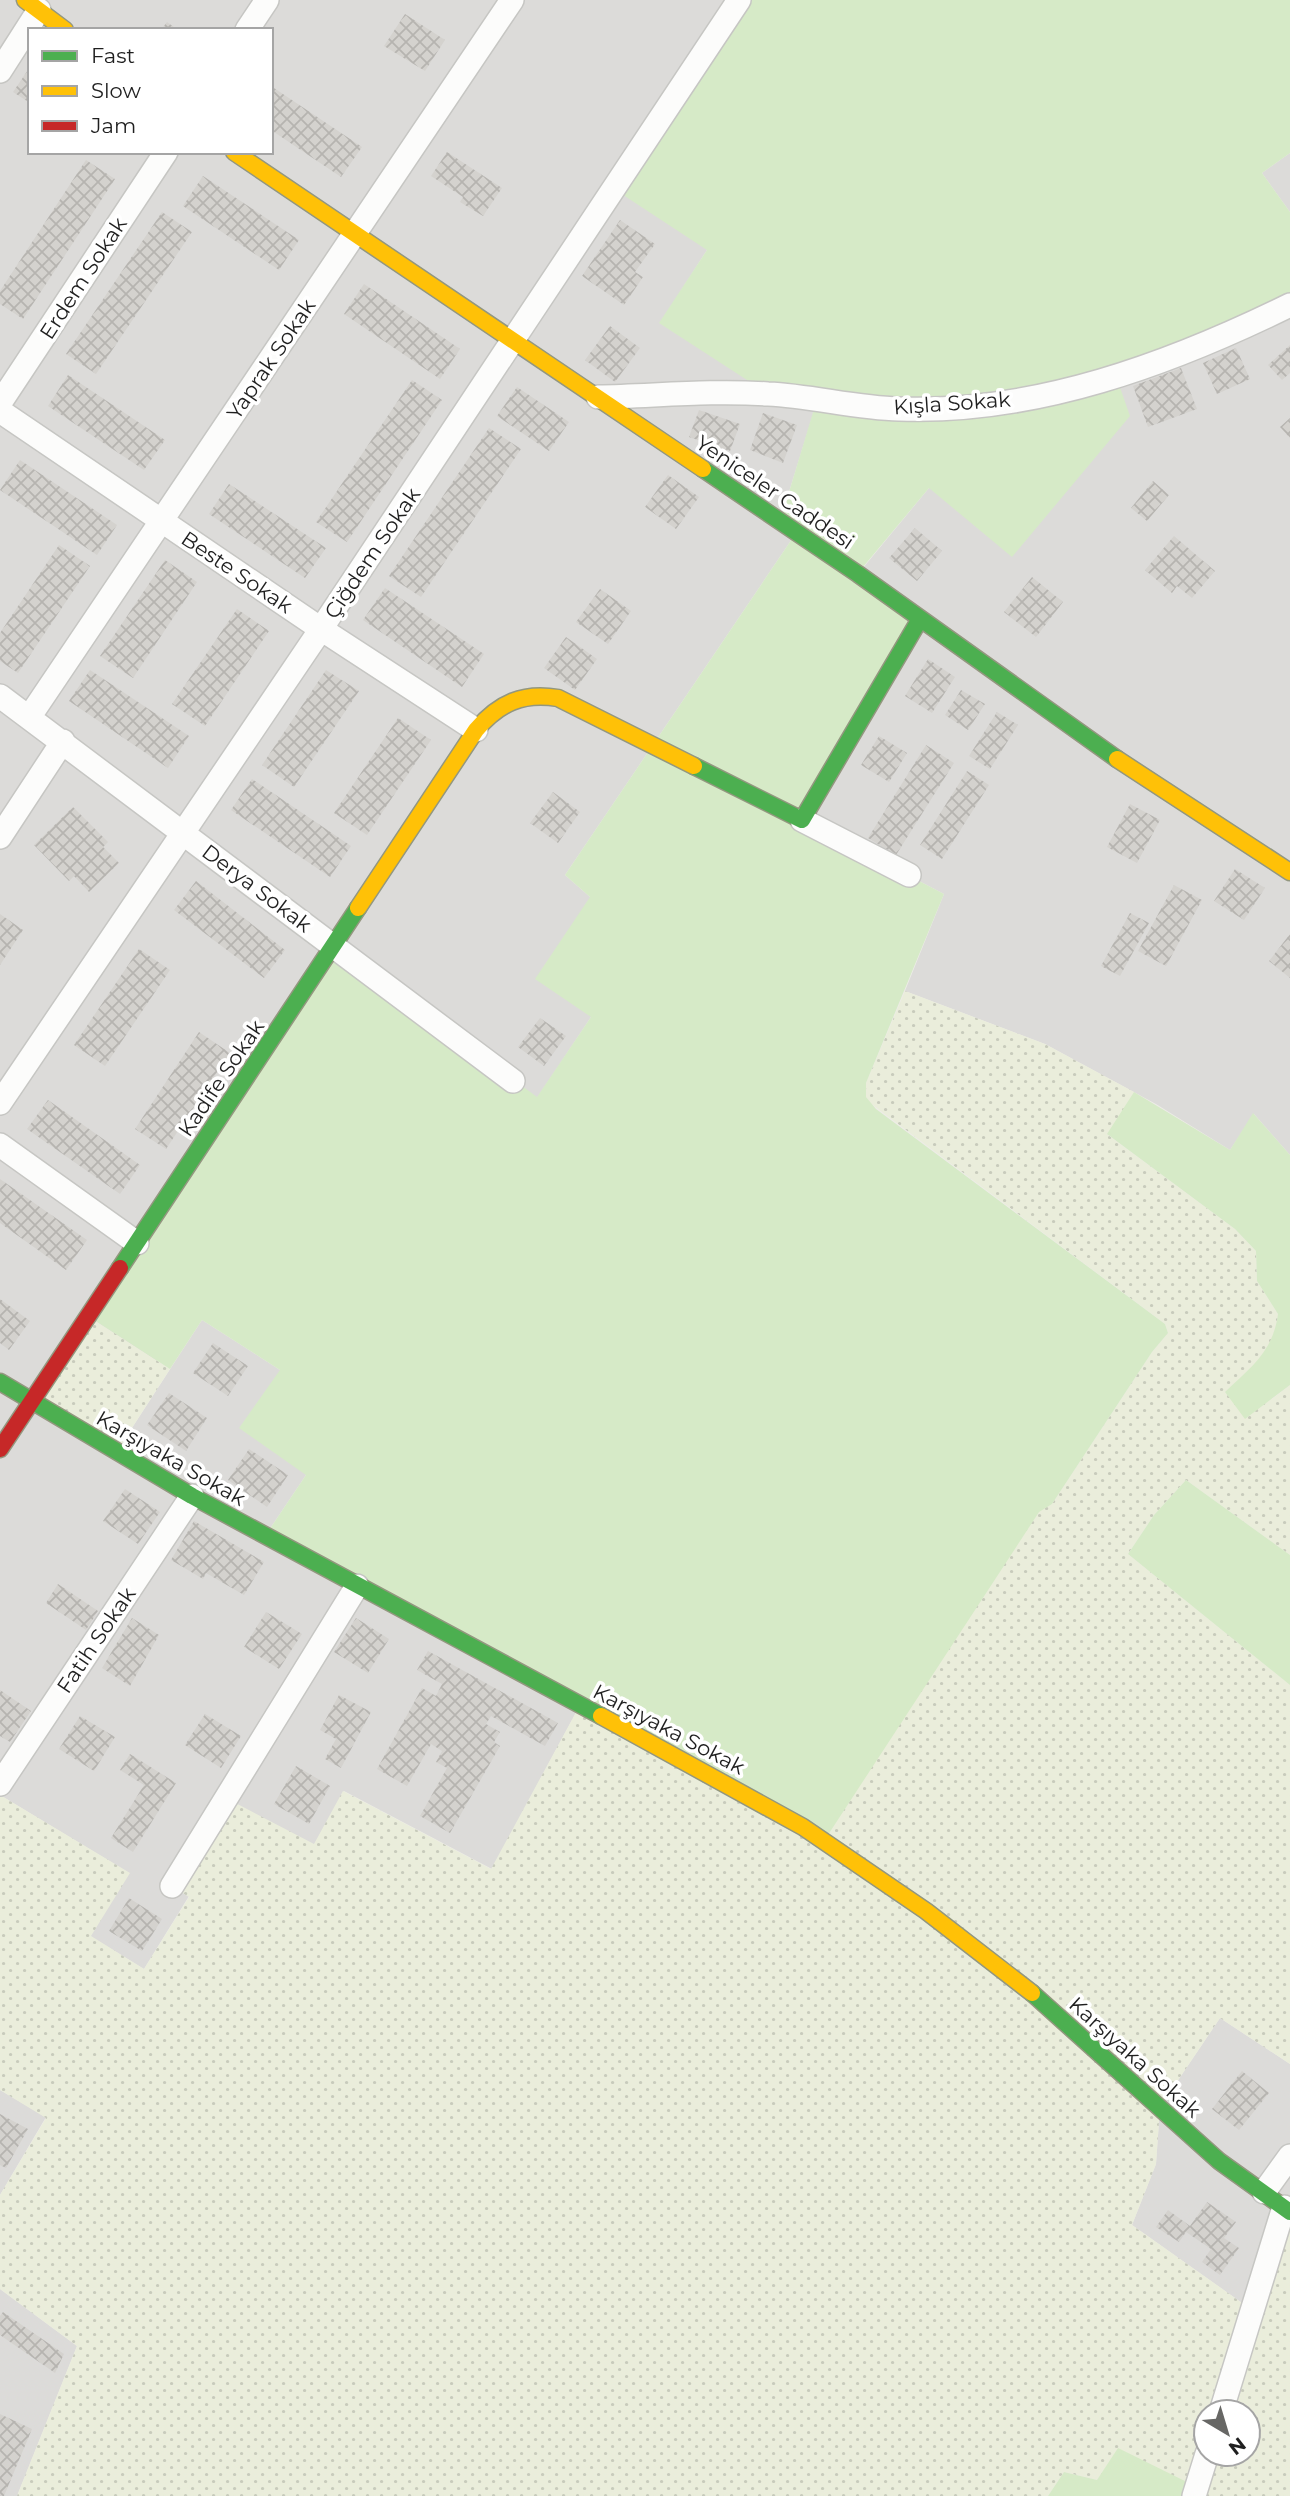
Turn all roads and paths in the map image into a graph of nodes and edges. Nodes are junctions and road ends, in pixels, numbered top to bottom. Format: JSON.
{"nodes":[{"id":1,"x":267,"y":0,"type":"edge"},
{"id":2,"x":512,"y":0,"type":"edge"},
{"id":3,"x":739,"y":0,"type":"edge"},
{"id":4,"x":32,"y":5,"type":"edge"},
{"id":5,"x":62,"y":28,"type":"edge"},
{"id":6,"x":248,"y":28,"type":"edge"},
{"id":7,"x":0,"y":71,"type":"edge"},
{"id":8,"x":165,"y":154,"type":"edge"},
{"id":9,"x":237,"y":154,"type":"edge"},
{"id":10,"x":355,"y":235,"type":"junction"},
{"id":11,"x":1290,"y":305,"type":"edge"},
{"id":12,"x":513,"y":341,"type":"junction"},
{"id":13,"x":598,"y":397,"type":"junction"},
{"id":14,"x":0,"y":403,"type":"edge"},
{"id":15,"x":0,"y":411,"type":"edge"},
{"id":16,"x":162,"y":521,"type":"junction"},
{"id":17,"x":920,"y":619,"type":"junction"},
{"id":18,"x":321,"y":629,"type":"junction"},
{"id":19,"x":0,"y":696,"type":"edge"},
{"id":20,"x":30,"y":716,"type":"junction"},
{"id":21,"x":476,"y":730,"type":"junction"},
{"id":22,"x":63,"y":741,"type":"junction"},
{"id":23,"x":802,"y":820,"type":"junction"},
{"id":24,"x":183,"y":832,"type":"junction"},
{"id":25,"x":0,"y":837,"type":"edge"},
{"id":26,"x":1290,"y":872,"type":"edge"},
{"id":27,"x":909,"y":875,"type":"dead end"},
{"id":28,"x":334,"y":946,"type":"junction"},
{"id":29,"x":513,"y":1081,"type":"dead end"},
{"id":30,"x":0,"y":1103,"type":"edge"},
{"id":31,"x":0,"y":1145,"type":"edge"},
{"id":32,"x":136,"y":1243,"type":"junction"},
{"id":33,"x":0,"y":1382,"type":"edge"},
{"id":34,"x":32,"y":1401,"type":"junction"},
{"id":35,"x":0,"y":1449,"type":"edge"},
{"id":36,"x":192,"y":1496,"type":"junction"},
{"id":37,"x":357,"y":1586,"type":"junction"},
{"id":38,"x":3,"y":1772,"type":"edge"},
{"id":39,"x":172,"y":1886,"type":"dead end"},
{"id":40,"x":1290,"y":2156,"type":"edge"},
{"id":41,"x":1264,"y":2192,"type":"junction"},
{"id":42,"x":1287,"y":2209,"type":"edge"},
{"id":43,"x":1226,"y":2398,"type":"edge"},
{"id":44,"x":1203,"y":2468,"type":"edge"},
{"id":45,"x":1194,"y":2496,"type":"edge"}],
"edges":[{"from":1,"to":6,"type":"street"},
{"from":2,"to":10,"type":"street","name":"Yaprak Sokak"},
{"from":3,"to":12,"type":"street","name":"Çiğdem Sokak"},
{"from":4,"to":5,"type":"street"},
{"from":4,"to":7,"type":"street"},
{"from":8,"to":14,"type":"street","name":"Erdem Sokak"},
{"from":9,"to":10,"type":"street","name":"Yeniceler Caddesi"},
{"from":10,"to":12,"type":"street","name":"Yeniceler Caddesi"},
{"from":10,"to":16,"type":"street","name":"Yaprak Sokak"},
{"from":11,"to":13,"type":"street","name":"Kışla Sokak"},
{"from":12,"to":13,"type":"street","name":"Yeniceler Caddesi"},
{"from":12,"to":18,"type":"street","name":"Çiğdem Sokak"},
{"from":13,"to":17,"type":"street","name":"Yeniceler Caddesi"},
{"from":15,"to":16,"type":"street","name":"Beste Sokak"},
{"from":16,"to":18,"type":"street","name":"Beste Sokak"},
{"from":16,"to":20,"type":"street","name":"Yaprak Sokak"},
{"from":17,"to":23,"type":"street"},
{"from":17,"to":26,"type":"street","name":"Yeniceler Caddesi"},
{"from":18,"to":21,"type":"street","name":"Beste Sokak"},
{"from":18,"to":24,"type":"street","name":"Çiğdem Sokak"},
{"from":19,"to":20,"type":"street","name":"Derya Sokak"},
{"from":20,"to":22,"type":"street","name":"Derya Sokak"},
{"from":21,"to":23,"type":"street","name":"Kadife Sokak"},
{"from":21,"to":28,"type":"street","name":"Kadife Sokak"},
{"from":22,"to":24,"type":"street","name":"Derya Sokak"},
{"from":22,"to":25,"type":"street"},
{"from":23,"to":27,"type":"street"},
{"from":24,"to":28,"type":"street","name":"Derya Sokak"},
{"from":24,"to":30,"type":"street","name":"Çiğdem Sokak"},
{"from":28,"to":29,"type":"street","name":"Derya Sokak"},
{"from":28,"to":32,"type":"street","name":"Kadife Sokak"},
{"from":31,"to":32,"type":"street"},
{"from":32,"to":34,"type":"street","name":"Kadife Sokak"},
{"from":33,"to":34,"type":"street","name":"Karşıyaka Sokak"},
{"from":34,"to":35,"type":"street","name":"Kadife Sokak"},
{"from":34,"to":36,"type":"street","name":"Karşıyaka Sokak"},
{"from":36,"to":37,"type":"street","name":"Karşıyaka Sokak"},
{"from":36,"to":38,"type":"street","name":"Fatih Sokak"},
{"from":37,"to":39,"type":"street"},
{"from":37,"to":41,"type":"street","name":"Karşıyaka Sokak"},
{"from":40,"to":41,"type":"street"},
{"from":41,"to":42,"type":"street","name":"Karşıyaka Sokak"},
{"from":42,"to":43,"type":"street"},
{"from":44,"to":45,"type":"street"}]}
